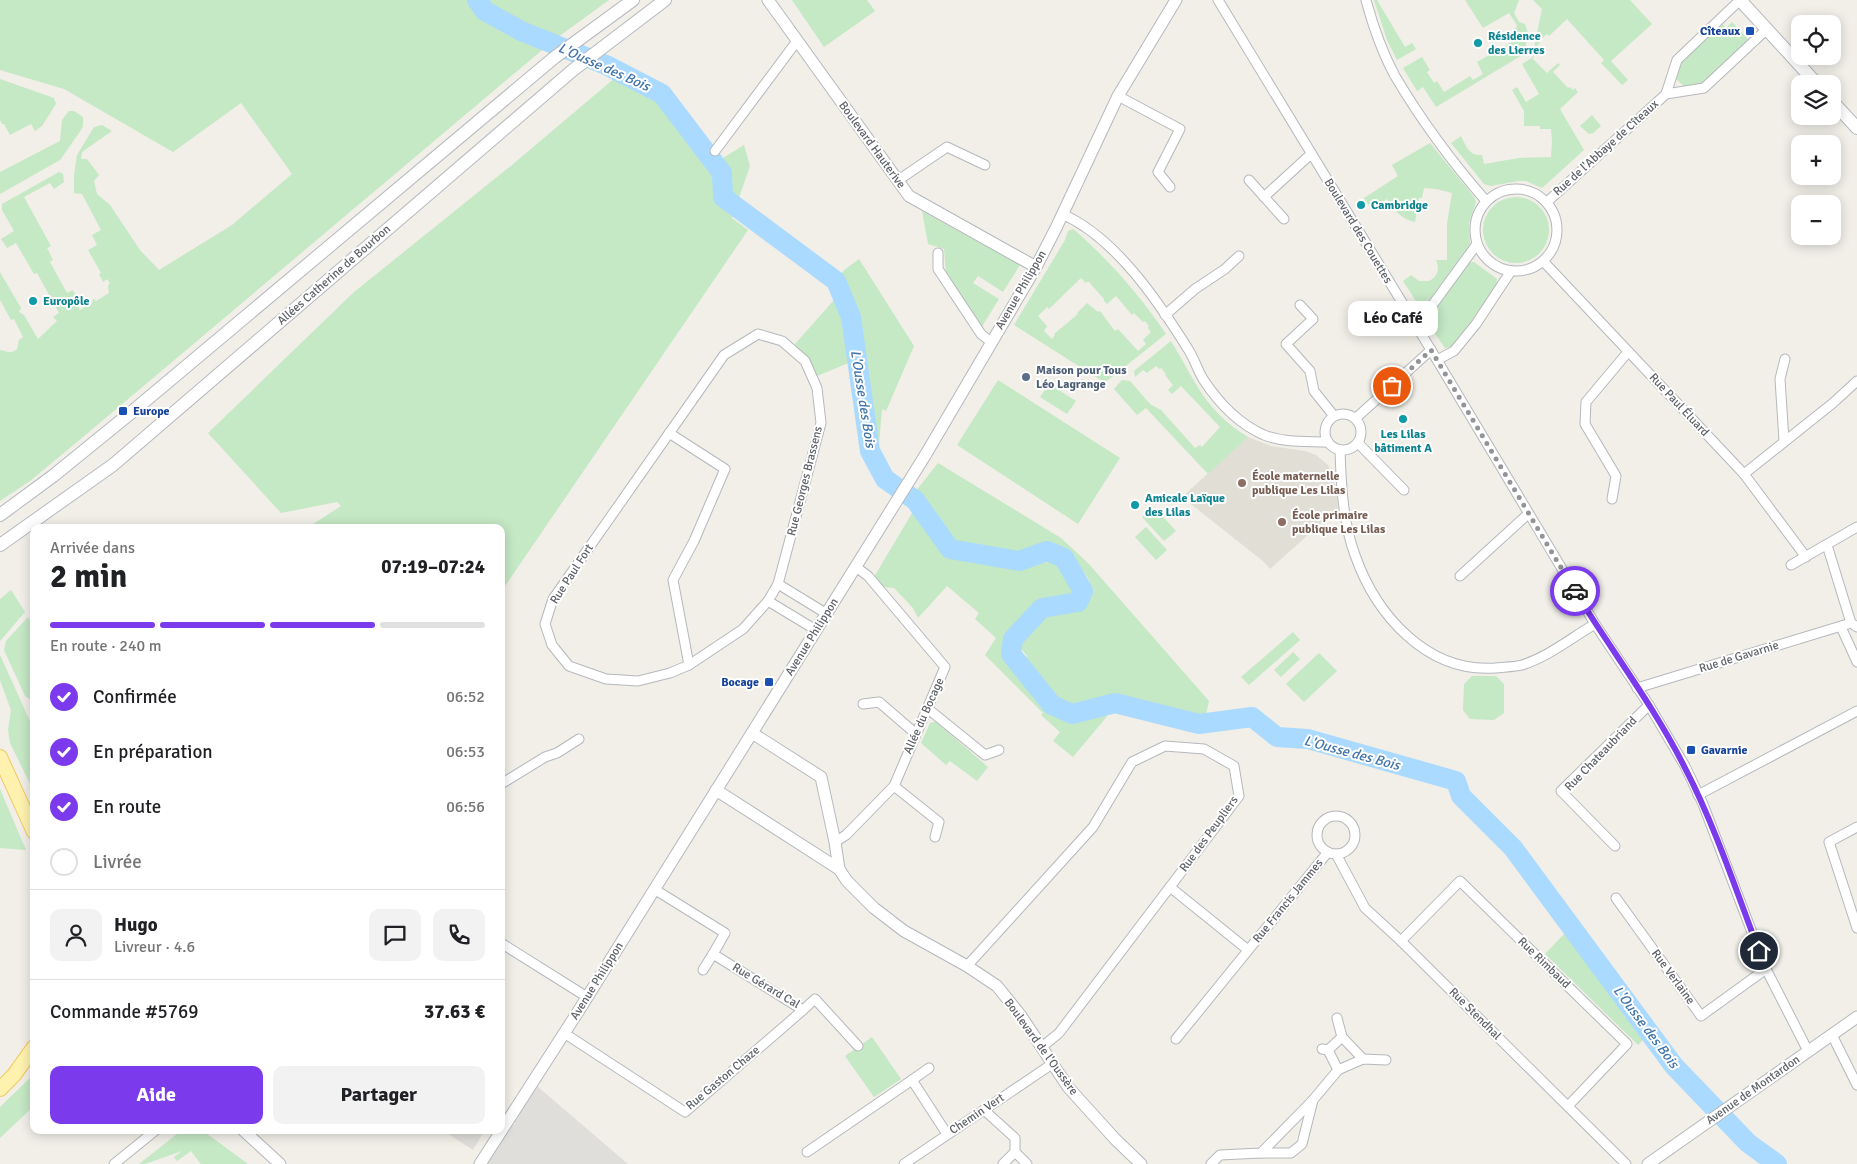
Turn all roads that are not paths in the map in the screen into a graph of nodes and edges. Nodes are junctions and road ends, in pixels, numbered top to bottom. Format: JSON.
{"nodes":[{"id":1,"x":633,"y":0,"type":"edge"},
{"id":2,"x":665,"y":0,"type":"edge"},
{"id":3,"x":768,"y":0,"type":"edge"},
{"id":4,"x":1176,"y":0,"type":"edge"},
{"id":5,"x":1218,"y":0,"type":"edge"},
{"id":6,"x":1366,"y":0,"type":"edge"},
{"id":7,"x":1740,"y":0,"type":"edge"},
{"id":8,"x":1767,"y":29,"type":"junction"},
{"id":9,"x":797,"y":41,"type":"junction"},
{"id":10,"x":1809,"y":75,"type":"edge"},
{"id":11,"x":1666,"y":94,"type":"junction"},
{"id":12,"x":1118,"y":96,"type":"junction"},
{"id":13,"x":1841,"y":111,"type":"edge"},
{"id":14,"x":1857,"y":128,"type":"edge"},
{"id":15,"x":715,"y":151,"type":"dead end"},
{"id":16,"x":1311,"y":154,"type":"junction"},
{"id":17,"x":985,"y":165,"type":"dead end"},
{"id":18,"x":1249,"y":180,"type":"dead end"},
{"id":19,"x":897,"y":181,"type":"junction"},
{"id":20,"x":1170,"y":187,"type":"dead end"},
{"id":21,"x":1264,"y":197,"type":"junction"},
{"id":22,"x":1486,"y":200,"type":"junction"},
{"id":23,"x":1546,"y":202,"type":"junction"},
{"id":24,"x":1062,"y":214,"type":"junction"},
{"id":25,"x":1284,"y":219,"type":"dead end"},
{"id":26,"x":1477,"y":244,"type":"junction"},
{"id":27,"x":938,"y":253,"type":"dead end"},
{"id":28,"x":1239,"y":256,"type":"dead end"},
{"id":29,"x":1543,"y":261,"type":"junction"},
{"id":30,"x":1036,"y":266,"type":"junction"},
{"id":31,"x":1511,"y":271,"type":"junction"},
{"id":32,"x":1300,"y":305,"type":"dead end"},
{"id":33,"x":1165,"y":315,"type":"junction"},
{"id":34,"x":1412,"y":320,"type":"junction"},
{"id":35,"x":991,"y":342,"type":"junction"},
{"id":36,"x":1431,"y":350,"type":"junction"},
{"id":37,"x":1628,"y":352,"type":"junction"},
{"id":38,"x":1785,"y":359,"type":"dead end"},
{"id":39,"x":1437,"y":360,"type":"junction"},
{"id":40,"x":1857,"y":381,"type":"edge"},
{"id":41,"x":1334,"y":416,"type":"junction"},
{"id":42,"x":1356,"y":418,"type":"junction"},
{"id":43,"x":669,"y":433,"type":"junction"},
{"id":44,"x":1784,"y":441,"type":"junction"},
{"id":45,"x":1328,"y":442,"type":"junction"},
{"id":46,"x":1358,"y":443,"type":"junction"},
{"id":47,"x":1340,"y":450,"type":"junction"},
{"id":48,"x":1744,"y":474,"type":"junction"},
{"id":49,"x":1404,"y":490,"type":"dead end"},
{"id":50,"x":1612,"y":499,"type":"dead end"},
{"id":51,"x":1528,"y":514,"type":"junction"},
{"id":52,"x":0,"y":515,"type":"edge"},
{"id":53,"x":1857,"y":527,"type":"edge"},
{"id":54,"x":0,"y":545,"type":"edge"},
{"id":55,"x":1827,"y":545,"type":"junction"},
{"id":56,"x":1806,"y":557,"type":"junction"},
{"id":57,"x":1791,"y":565,"type":"dead end"},
{"id":58,"x":856,"y":567,"type":"junction"},
{"id":59,"x":1460,"y":576,"type":"dead end"},
{"id":60,"x":778,"y":584,"type":"junction"},
{"id":61,"x":768,"y":601,"type":"junction"},
{"id":62,"x":827,"y":614,"type":"junction"},
{"id":63,"x":1595,"y":624,"type":"junction"},
{"id":64,"x":1854,"y":625,"type":"edge"},
{"id":65,"x":1841,"y":626,"type":"junction"},
{"id":66,"x":816,"y":630,"type":"junction"},
{"id":67,"x":1857,"y":662,"type":"edge"},
{"id":68,"x":689,"y":665,"type":"junction"},
{"id":69,"x":1637,"y":688,"type":"junction"},
{"id":70,"x":864,"y":704,"type":"dead end"},
{"id":71,"x":1649,"y":705,"type":"junction"},
{"id":72,"x":927,"y":708,"type":"junction"},
{"id":73,"x":1857,"y":712,"type":"edge"},
{"id":74,"x":752,"y":733,"type":"junction"},
{"id":75,"x":915,"y":733,"type":"junction"},
{"id":76,"x":579,"y":739,"type":"dead end"},
{"id":77,"x":1000,"y":750,"type":"dead end"},
{"id":78,"x":0,"y":757,"type":"edge"},
{"id":79,"x":505,"y":782,"type":"edge"},
{"id":80,"x":894,"y":786,"type":"junction"},
{"id":81,"x":716,"y":790,"type":"junction"},
{"id":82,"x":1698,"y":795,"type":"junction"},
{"id":83,"x":30,"y":823,"type":"edge"},
{"id":84,"x":1857,"y":827,"type":"edge"},
{"id":85,"x":935,"y":837,"type":"dead end"},
{"id":86,"x":835,"y":842,"type":"junction"},
{"id":87,"x":1615,"y":846,"type":"dead end"},
{"id":88,"x":1332,"y":853,"type":"junction"},
{"id":89,"x":838,"y":869,"type":"junction"},
{"id":90,"x":1170,"y":887,"type":"junction"},
{"id":91,"x":654,"y":888,"type":"junction"},
{"id":92,"x":1616,"y":898,"type":"dead end"},
{"id":93,"x":1857,"y":928,"type":"edge"},
{"id":94,"x":1401,"y":941,"type":"junction"},
{"id":95,"x":505,"y":945,"type":"edge"},
{"id":96,"x":1248,"y":950,"type":"junction"},
{"id":97,"x":713,"y":954,"type":"junction"},
{"id":98,"x":967,"y":966,"type":"junction"},
{"id":99,"x":1766,"y":969,"type":"junction"},
{"id":100,"x":703,"y":970,"type":"dead end"},
{"id":101,"x":588,"y":997,"type":"junction"},
{"id":102,"x":803,"y":1010,"type":"junction"},
{"id":103,"x":1857,"y":1017,"type":"edge"},
{"id":104,"x":1337,"y":1018,"type":"dead end"},
{"id":105,"x":564,"y":1032,"type":"junction"},
{"id":106,"x":1832,"y":1035,"type":"junction"},
{"id":107,"x":1342,"y":1037,"type":"junction"},
{"id":108,"x":1176,"y":1039,"type":"dead end"},
{"id":109,"x":858,"y":1046,"type":"dead end"},
{"id":110,"x":1042,"y":1048,"type":"junction"},
{"id":111,"x":1808,"y":1051,"type":"junction"},
{"id":112,"x":30,"y":1053,"type":"edge"},
{"id":113,"x":1363,"y":1059,"type":"junction"},
{"id":114,"x":1386,"y":1060,"type":"dead end"},
{"id":115,"x":1052,"y":1064,"type":"junction"},
{"id":116,"x":929,"y":1068,"type":"dead end"},
{"id":117,"x":1338,"y":1070,"type":"junction"},
{"id":118,"x":912,"y":1080,"type":"junction"},
{"id":119,"x":1857,"y":1085,"type":"edge"},
{"id":120,"x":0,"y":1089,"type":"edge"},
{"id":121,"x":1313,"y":1100,"type":"junction"},
{"id":122,"x":1568,"y":1106,"type":"junction"},
{"id":123,"x":984,"y":1110,"type":"junction"},
{"id":124,"x":505,"y":1125,"type":"edge"},
{"id":125,"x":151,"y":1134,"type":"edge"},
{"id":126,"x":247,"y":1134,"type":"edge"},
{"id":127,"x":499,"y":1134,"type":"edge"},
{"id":128,"x":948,"y":1134,"type":"junction"},
{"id":129,"x":808,"y":1152,"type":"dead end"},
{"id":130,"x":1014,"y":1152,"type":"junction"},
{"id":131,"x":1261,"y":1153,"type":"junction"},
{"id":132,"x":114,"y":1164,"type":"edge"},
{"id":133,"x":280,"y":1164,"type":"edge"},
{"id":134,"x":480,"y":1164,"type":"edge"},
{"id":135,"x":904,"y":1164,"type":"edge"},
{"id":136,"x":1003,"y":1164,"type":"edge"},
{"id":137,"x":1027,"y":1164,"type":"edge"},
{"id":138,"x":1141,"y":1164,"type":"edge"},
{"id":139,"x":1211,"y":1164,"type":"edge"},
{"id":140,"x":1626,"y":1164,"type":"edge"},
{"id":141,"x":1648,"y":1164,"type":"edge"}],
"edges":[{"from":1,"to":52,"type":"main road","name":"Allées Catherine de Bourbon"},
{"from":2,"to":54,"type":"main road","name":"Allées Catherine de Bourbon"},
{"from":3,"to":9,"type":"street","name":"Boulevard Hauterive"},
{"from":4,"to":12,"type":"street","name":"Avenue Philippon"},
{"from":5,"to":16,"type":"street","name":"Boulevard des Couettes"},
{"from":6,"to":22,"type":"street"},
{"from":7,"to":8,"type":"main road"},
{"from":7,"to":11,"type":"street","name":"Rue de l'Abbaye de Cîteaux"},
{"from":8,"to":10,"type":"main road"},
{"from":8,"to":11,"type":"street","name":"Rue de l'Abbaye de Cîteaux"},
{"from":9,"to":15,"type":"street"},
{"from":9,"to":19,"type":"street","name":"Boulevard Hauterive"},
{"from":11,"to":23,"type":"street","name":"Rue de l'Abbaye de Cîteaux"},
{"from":12,"to":20,"type":"street"},
{"from":12,"to":24,"type":"street","name":"Avenue Philippon"},
{"from":13,"to":14,"type":"main road"},
{"from":16,"to":21,"type":"street"},
{"from":16,"to":34,"type":"street","name":"Boulevard des Couettes"},
{"from":17,"to":19,"type":"street"},
{"from":18,"to":21,"type":"street"},
{"from":19,"to":30,"type":"street","name":"Boulevard Hauterive"},
{"from":21,"to":25,"type":"street"},
{"from":22,"to":23,"type":"street"},
{"from":22,"to":26,"type":"street"},
{"from":23,"to":29,"type":"street"},
{"from":24,"to":30,"type":"street","name":"Avenue Philippon"},
{"from":24,"to":33,"type":"street"},
{"from":26,"to":31,"type":"street"},
{"from":26,"to":34,"type":"street"},
{"from":27,"to":35,"type":"street"},
{"from":28,"to":33,"type":"street"},
{"from":29,"to":31,"type":"street"},
{"from":29,"to":37,"type":"street","name":"Rue Paul Éluard"},
{"from":30,"to":35,"type":"street","name":"Avenue Philippon"},
{"from":31,"to":39,"type":"street"},
{"from":32,"to":41,"type":"street"},
{"from":33,"to":45,"type":"street"},
{"from":34,"to":36,"type":"street","name":"Boulevard des Couettes"},
{"from":35,"to":58,"type":"street","name":"Avenue Philippon"},
{"from":36,"to":39,"type":"street","name":"Boulevard des Couettes"},
{"from":36,"to":42,"type":"street"},
{"from":37,"to":48,"type":"street","name":"Rue Paul Éluard"},
{"from":37,"to":50,"type":"street"},
{"from":38,"to":44,"type":"street"},
{"from":39,"to":51,"type":"street","name":"Boulevard des Couettes"},
{"from":40,"to":44,"type":"street"},
{"from":41,"to":42,"type":"street"},
{"from":41,"to":45,"type":"street"},
{"from":42,"to":46,"type":"street"},
{"from":43,"to":60,"type":"street","name":"Rue Georges Brassens"},
{"from":43,"to":68,"type":"street"},
{"from":43,"to":68,"type":"street","name":"Rue Paul Fort"},
{"from":44,"to":48,"type":"street"},
{"from":45,"to":47,"type":"street"},
{"from":46,"to":47,"type":"street"},
{"from":46,"to":49,"type":"street"},
{"from":47,"to":63,"type":"street"},
{"from":48,"to":56,"type":"street","name":"Rue Paul Éluard"},
{"from":51,"to":59,"type":"street"},
{"from":51,"to":63,"type":"street","name":"Boulevard des Couettes"},
{"from":53,"to":55,"type":"street"},
{"from":55,"to":56,"type":"street"},
{"from":55,"to":64,"type":"street"},
{"from":56,"to":57,"type":"street"},
{"from":58,"to":62,"type":"street","name":"Avenue Philippon"},
{"from":58,"to":72,"type":"street","name":"Allée du Bocage"},
{"from":60,"to":61,"type":"street","name":"Rue Georges Brassens"},
{"from":60,"to":62,"type":"street"},
{"from":61,"to":66,"type":"street"},
{"from":61,"to":68,"type":"street","name":"Rue Georges Brassens"},
{"from":62,"to":66,"type":"street","name":"Avenue Philippon"},
{"from":63,"to":69,"type":"street","name":"Boulevard des Couettes"},
{"from":64,"to":65,"type":"street","name":"Rue de Gavarnie"},
{"from":65,"to":67,"type":"street"},
{"from":65,"to":69,"type":"street","name":"Rue de Gavarnie"},
{"from":66,"to":74,"type":"street","name":"Avenue Philippon"},
{"from":69,"to":71,"type":"street","name":"Boulevard des Couettes"},
{"from":70,"to":75,"type":"street"},
{"from":71,"to":82,"type":"street","name":"Boulevard des Couettes"},
{"from":71,"to":87,"type":"street","name":"Rue Chateaubriand"},
{"from":72,"to":75,"type":"street","name":"Allée du Bocage"},
{"from":72,"to":77,"type":"street"},
{"from":73,"to":82,"type":"street"},
{"from":74,"to":81,"type":"street","name":"Avenue Philippon"},
{"from":74,"to":86,"type":"street"},
{"from":75,"to":80,"type":"street","name":"Allée du Bocage"},
{"from":76,"to":79,"type":"street"},
{"from":78,"to":83,"type":"main road"},
{"from":80,"to":85,"type":"street"},
{"from":80,"to":86,"type":"street","name":"Allée du Bocage"},
{"from":81,"to":89,"type":"street","name":"Boulevard de l'Oussère"},
{"from":81,"to":91,"type":"street","name":"Avenue Philippon"},
{"from":82,"to":99,"type":"street","name":"Boulevard des Couettes"},
{"from":84,"to":93,"type":"street"},
{"from":86,"to":89,"type":"street"},
{"from":88,"to":88,"type":"street"},
{"from":88,"to":94,"type":"street","name":"Rue Stendhal"},
{"from":88,"to":96,"type":"street","name":"Rue Francis Jammes"},
{"from":89,"to":98,"type":"street","name":"Boulevard de l'Oussère"},
{"from":90,"to":96,"type":"street","name":"Rue Francis Jammes"},
{"from":90,"to":98,"type":"street","name":"Rue des Peupliers"},
{"from":90,"to":110,"type":"street","name":"Rue des Peupliers"},
{"from":91,"to":97,"type":"street"},
{"from":91,"to":101,"type":"street","name":"Avenue Philippon"},
{"from":92,"to":99,"type":"street","name":"Rue Verlaine"},
{"from":94,"to":122,"type":"street","name":"Rue Stendhal"},
{"from":94,"to":122,"type":"street","name":"Rue Rimbaud"},
{"from":95,"to":101,"type":"street"},
{"from":96,"to":108,"type":"street","name":"Rue Francis Jammes"},
{"from":97,"to":100,"type":"street"},
{"from":97,"to":102,"type":"street","name":"Rue Gérard Cal"},
{"from":98,"to":110,"type":"street","name":"Boulevard de l'Oussère"},
{"from":99,"to":111,"type":"street","name":"Boulevard des Couettes"},
{"from":101,"to":105,"type":"street","name":"Avenue Philippon"},
{"from":102,"to":105,"type":"street","name":"Rue Gaston Chaze"},
{"from":102,"to":109,"type":"street","name":"Rue Gérard Cal"},
{"from":103,"to":106,"type":"street","name":"Avenue de Montardon"},
{"from":104,"to":107,"type":"street"},
{"from":105,"to":124,"type":"street","name":"Avenue Philippon"},
{"from":106,"to":111,"type":"street","name":"Avenue de Montardon"},
{"from":106,"to":119,"type":"street"},
{"from":107,"to":113,"type":"street"},
{"from":107,"to":117,"type":"street"},
{"from":110,"to":115,"type":"street","name":"Boulevard de l'Oussère"},
{"from":111,"to":141,"type":"street","name":"Avenue de Montardon"},
{"from":112,"to":120,"type":"main road"},
{"from":113,"to":114,"type":"street"},
{"from":113,"to":117,"type":"street"},
{"from":115,"to":123,"type":"street","name":"Chemin Vert"},
{"from":115,"to":138,"type":"street","name":"Boulevard de l'Oussère"},
{"from":116,"to":118,"type":"street"},
{"from":117,"to":121,"type":"street"},
{"from":118,"to":128,"type":"street"},
{"from":118,"to":129,"type":"street"},
{"from":121,"to":131,"type":"street"},
{"from":121,"to":131,"type":"street"},
{"from":122,"to":140,"type":"street","name":"Rue Stendhal"},
{"from":123,"to":128,"type":"street","name":"Chemin Vert"},
{"from":123,"to":130,"type":"street"},
{"from":125,"to":132,"type":"street"},
{"from":126,"to":133,"type":"street"},
{"from":127,"to":134,"type":"street","name":"Avenue Philippon"},
{"from":128,"to":135,"type":"street","name":"Chemin Vert"},
{"from":130,"to":136,"type":"street"},
{"from":130,"to":137,"type":"street"},
{"from":131,"to":139,"type":"street"}]}
